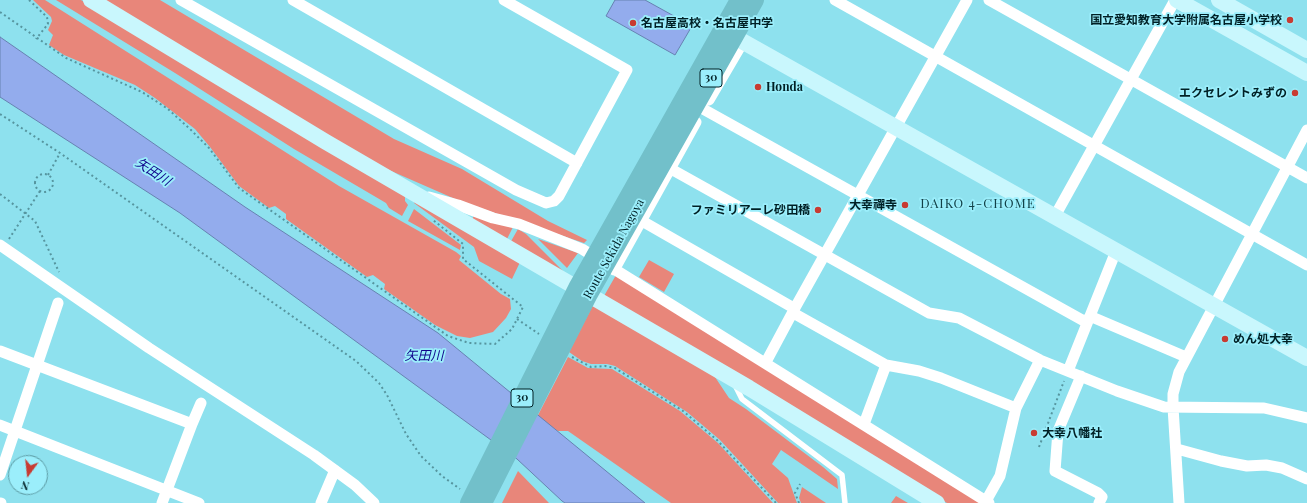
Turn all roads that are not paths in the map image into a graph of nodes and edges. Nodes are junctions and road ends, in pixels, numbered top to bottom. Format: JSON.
{"nodes":[{"id":1,"x":91,"y":0,"type":"edge"},
{"id":2,"x":181,"y":0,"type":"edge"},
{"id":3,"x":293,"y":0,"type":"edge"},
{"id":4,"x":504,"y":0,"type":"edge"},
{"id":5,"x":739,"y":0,"type":"edge"},
{"id":6,"x":755,"y":0,"type":"edge"},
{"id":7,"x":835,"y":0,"type":"edge"},
{"id":8,"x":967,"y":0,"type":"edge"},
{"id":9,"x":989,"y":0,"type":"edge"},
{"id":10,"x":1176,"y":0,"type":"edge"},
{"id":11,"x":1219,"y":0,"type":"edge"},
{"id":12,"x":733,"y":36,"type":"junction"},
{"id":13,"x":1307,"y":50,"type":"edge"},
{"id":14,"x":936,"y":57,"type":"junction"},
{"id":15,"x":1307,"y":73,"type":"edge"},
{"id":16,"x":1130,"y":80,"type":"junction"},
{"id":17,"x":694,"y":104,"type":"junction"},
{"id":18,"x":896,"y":128,"type":"junction"},
{"id":19,"x":1307,"y":130,"type":"edge"},
{"id":20,"x":1093,"y":146,"type":"junction"},
{"id":21,"x":577,"y":163,"type":"junction"},
{"id":22,"x":1288,"y":167,"type":"junction"},
{"id":23,"x":671,"y":169,"type":"junction"},
{"id":24,"x":1307,"y":178,"type":"edge"},
{"id":25,"x":413,"y":192,"type":"junction"},
{"id":26,"x":858,"y":194,"type":"junction"},
{"id":27,"x":1055,"y":216,"type":"junction"},
{"id":28,"x":642,"y":221,"type":"junction"},
{"id":29,"x":1251,"y":234,"type":"junction"},
{"id":30,"x":4,"y":244,"type":"edge"},
{"id":31,"x":1116,"y":251,"type":"junction"},
{"id":32,"x":825,"y":254,"type":"junction"},
{"id":33,"x":1307,"y":265,"type":"edge"},
{"id":34,"x":614,"y":270,"type":"junction"},
{"id":35,"x":583,"y":291,"type":"junction"},
{"id":36,"x":58,"y":303,"type":"dead end"},
{"id":37,"x":1214,"y":306,"type":"junction"},
{"id":38,"x":794,"y":310,"type":"junction"},
{"id":39,"x":1087,"y":319,"type":"junction"},
{"id":40,"x":0,"y":351,"type":"edge"},
{"id":41,"x":1186,"y":357,"type":"junction"},
{"id":42,"x":1307,"y":358,"type":"edge"},
{"id":43,"x":1040,"y":360,"type":"junction"},
{"id":44,"x":766,"y":362,"type":"junction"},
{"id":45,"x":38,"y":364,"type":"junction"},
{"id":46,"x":886,"y":365,"type":"junction"},
{"id":47,"x":1068,"y":371,"type":"junction"},
{"id":48,"x":1081,"y":376,"type":"junction"},
{"id":49,"x":731,"y":378,"type":"junction"},
{"id":50,"x":201,"y":403,"type":"dead end"},
{"id":51,"x":1173,"y":407,"type":"junction"},
{"id":52,"x":1016,"y":408,"type":"junction"},
{"id":53,"x":1307,"y":418,"type":"edge"},
{"id":54,"x":192,"y":424,"type":"junction"},
{"id":55,"x":864,"y":424,"type":"junction"},
{"id":56,"x":0,"y":425,"type":"edge"},
{"id":57,"x":15,"y":430,"type":"junction"},
{"id":58,"x":1177,"y":449,"type":"junction"},
{"id":59,"x":334,"y":470,"type":"junction"},
{"id":60,"x":0,"y":474,"type":"edge"},
{"id":61,"x":1307,"y":479,"type":"edge"},
{"id":62,"x":167,"y":490,"type":"junction"},
{"id":63,"x":465,"y":496,"type":"edge"},
{"id":64,"x":988,"y":502,"type":"edge"},
{"id":65,"x":162,"y":503,"type":"edge"},
{"id":66,"x":199,"y":503,"type":"edge"},
{"id":67,"x":321,"y":503,"type":"edge"},
{"id":68,"x":374,"y":503,"type":"edge"},
{"id":69,"x":483,"y":503,"type":"edge"},
{"id":70,"x":845,"y":503,"type":"edge"},
{"id":71,"x":937,"y":503,"type":"edge"},
{"id":72,"x":1099,"y":503,"type":"edge"},
{"id":73,"x":1179,"y":503,"type":"edge"}],
"edges":[{"from":1,"to":25,"type":"street"},
{"from":2,"to":21,"type":"street"},
{"from":3,"to":21,"type":"street"},
{"from":4,"to":21,"type":"street"},
{"from":5,"to":12,"type":"main road","name":"Route Sekida Nagoya","number":"30"},
{"from":6,"to":12,"type":"main road","name":"Route Sekida Nagoya","number":"30"},
{"from":7,"to":14,"type":"street"},
{"from":8,"to":14,"type":"street"},
{"from":9,"to":16,"type":"street"},
{"from":10,"to":15,"type":"street"},
{"from":10,"to":16,"type":"street"},
{"from":11,"to":13,"type":"street"},
{"from":12,"to":17,"type":"main road","name":"Route Sekida Nagoya","number":"30"},
{"from":12,"to":18,"type":"street"},
{"from":14,"to":18,"type":"street"},
{"from":14,"to":20,"type":"street"},
{"from":16,"to":20,"type":"street"},
{"from":16,"to":22,"type":"street"},
{"from":17,"to":23,"type":"street"},
{"from":17,"to":26,"type":"street"},
{"from":17,"to":35,"type":"main road","name":"Route Sekida Nagoya","number":"30"},
{"from":18,"to":26,"type":"street"},
{"from":18,"to":27,"type":"street"},
{"from":19,"to":22,"type":"street"},
{"from":20,"to":27,"type":"street"},
{"from":20,"to":29,"type":"street"},
{"from":22,"to":24,"type":"street"},
{"from":22,"to":29,"type":"street"},
{"from":23,"to":28,"type":"street"},
{"from":23,"to":32,"type":"street"},
{"from":25,"to":34,"type":"street"},
{"from":25,"to":35,"type":"street"},
{"from":26,"to":32,"type":"street"},
{"from":26,"to":39,"type":"street"},
{"from":27,"to":31,"type":"street"},
{"from":28,"to":34,"type":"street"},
{"from":28,"to":38,"type":"street"},
{"from":29,"to":33,"type":"street"},
{"from":29,"to":37,"type":"street"},
{"from":30,"to":59,"type":"street"},
{"from":31,"to":37,"type":"street"},
{"from":31,"to":39,"type":"street"},
{"from":32,"to":38,"type":"street"},
{"from":32,"to":43,"type":"street"},
{"from":34,"to":44,"type":"street"},
{"from":35,"to":49,"type":"street"},
{"from":35,"to":63,"type":"main road","name":"Route Sekida Nagoya","number":"30"},
{"from":35,"to":69,"type":"main road","name":"Route Sekida Nagoya","number":"30"},
{"from":36,"to":45,"type":"street"},
{"from":37,"to":41,"type":"street"},
{"from":37,"to":42,"type":"street"},
{"from":38,"to":44,"type":"street"},
{"from":38,"to":46,"type":"street"},
{"from":39,"to":41,"type":"street"},
{"from":39,"to":47,"type":"street"},
{"from":40,"to":45,"type":"street"},
{"from":41,"to":51,"type":"street"},
{"from":43,"to":47,"type":"street"},
{"from":43,"to":52,"type":"street"},
{"from":44,"to":55,"type":"street"},
{"from":45,"to":54,"type":"street"},
{"from":45,"to":57,"type":"street"},
{"from":46,"to":52,"type":"street"},
{"from":46,"to":55,"type":"street"},
{"from":47,"to":48,"type":"street"},
{"from":48,"to":51,"type":"street"},
{"from":48,"to":72,"type":"street"},
{"from":49,"to":70,"type":"lane"},
{"from":49,"to":71,"type":"street"},
{"from":50,"to":54,"type":"street"},
{"from":51,"to":53,"type":"street"},
{"from":51,"to":58,"type":"street"},
{"from":52,"to":64,"type":"street"},
{"from":54,"to":62,"type":"street"},
{"from":55,"to":64,"type":"street"},
{"from":56,"to":57,"type":"street"},
{"from":57,"to":60,"type":"street"},
{"from":57,"to":62,"type":"street"},
{"from":58,"to":61,"type":"street"},
{"from":58,"to":73,"type":"street"},
{"from":59,"to":67,"type":"street"},
{"from":59,"to":68,"type":"street"},
{"from":62,"to":65,"type":"street"},
{"from":62,"to":66,"type":"street"}]}
